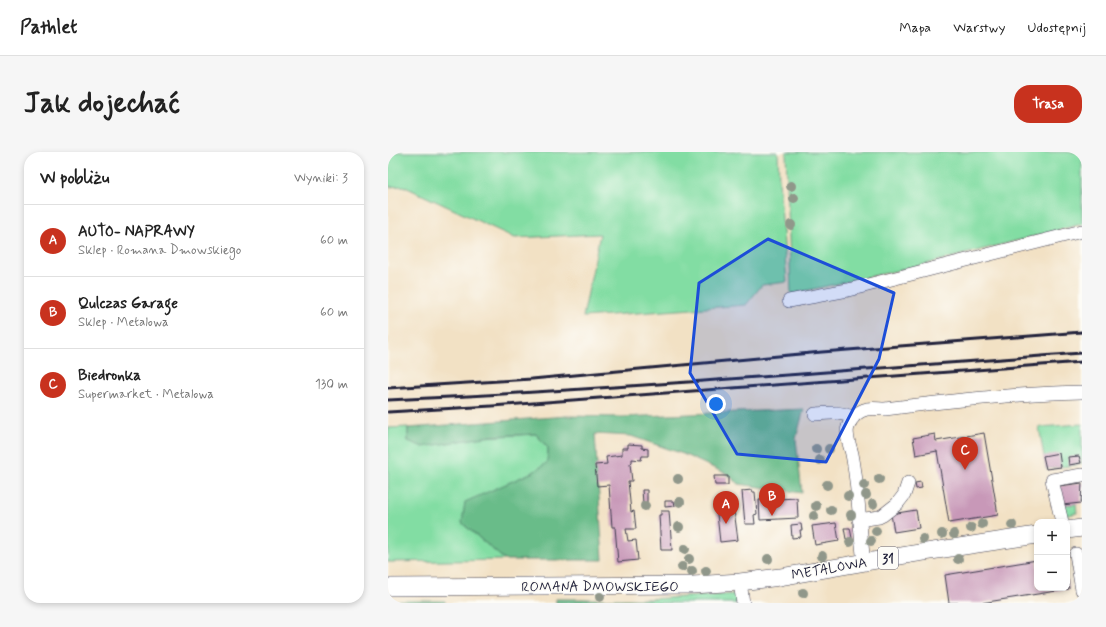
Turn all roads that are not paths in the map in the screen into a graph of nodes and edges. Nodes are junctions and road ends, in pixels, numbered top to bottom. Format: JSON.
{"nodes":[{"id":1,"x":1082,"y":232,"type":"edge"},
{"id":2,"x":789,"y":301,"type":"dead end"},
{"id":3,"x":1082,"y":392,"type":"edge"},
{"id":4,"x":815,"y":414,"type":"dead end"},
{"id":5,"x":853,"y":418,"type":"junction"},
{"id":6,"x":1082,"y":475,"type":"edge"},
{"id":7,"x":908,"y":484,"type":"dead end"},
{"id":8,"x":1061,"y":519,"type":"edge"},
{"id":9,"x":859,"y":520,"type":"junction"},
{"id":10,"x":1082,"y":528,"type":"edge"},
{"id":11,"x":1070,"y":530,"type":"edge"},
{"id":12,"x":1034,"y":535,"type":"edge"},
{"id":13,"x":1076,"y":554,"type":"dead end"},
{"id":14,"x":864,"y":562,"type":"junction"},
{"id":15,"x":740,"y":582,"type":"junction"},
{"id":16,"x":388,"y":587,"type":"edge"},
{"id":17,"x":1082,"y":590,"type":"edge"},
{"id":18,"x":743,"y":603,"type":"edge"}],
"edges":[{"from":1,"to":2,"type":"street"},
{"from":3,"to":5,"type":"street"},
{"from":4,"to":5,"type":"street"},
{"from":5,"to":9,"type":"street"},
{"from":6,"to":8,"type":"street"},
{"from":7,"to":9,"type":"street"},
{"from":9,"to":14,"type":"street"},
{"from":10,"to":11,"type":"main road"},
{"from":12,"to":14,"type":"main road","name":"METALOWA","number":"31"},
{"from":13,"to":17,"type":"street"},
{"from":14,"to":15,"type":"main road","name":"METALOWA","number":"31"},
{"from":15,"to":16,"type":"main road","name":"ROMANA DMOWSKIEGO","number":"31"},
{"from":15,"to":18,"type":"street"}]}
